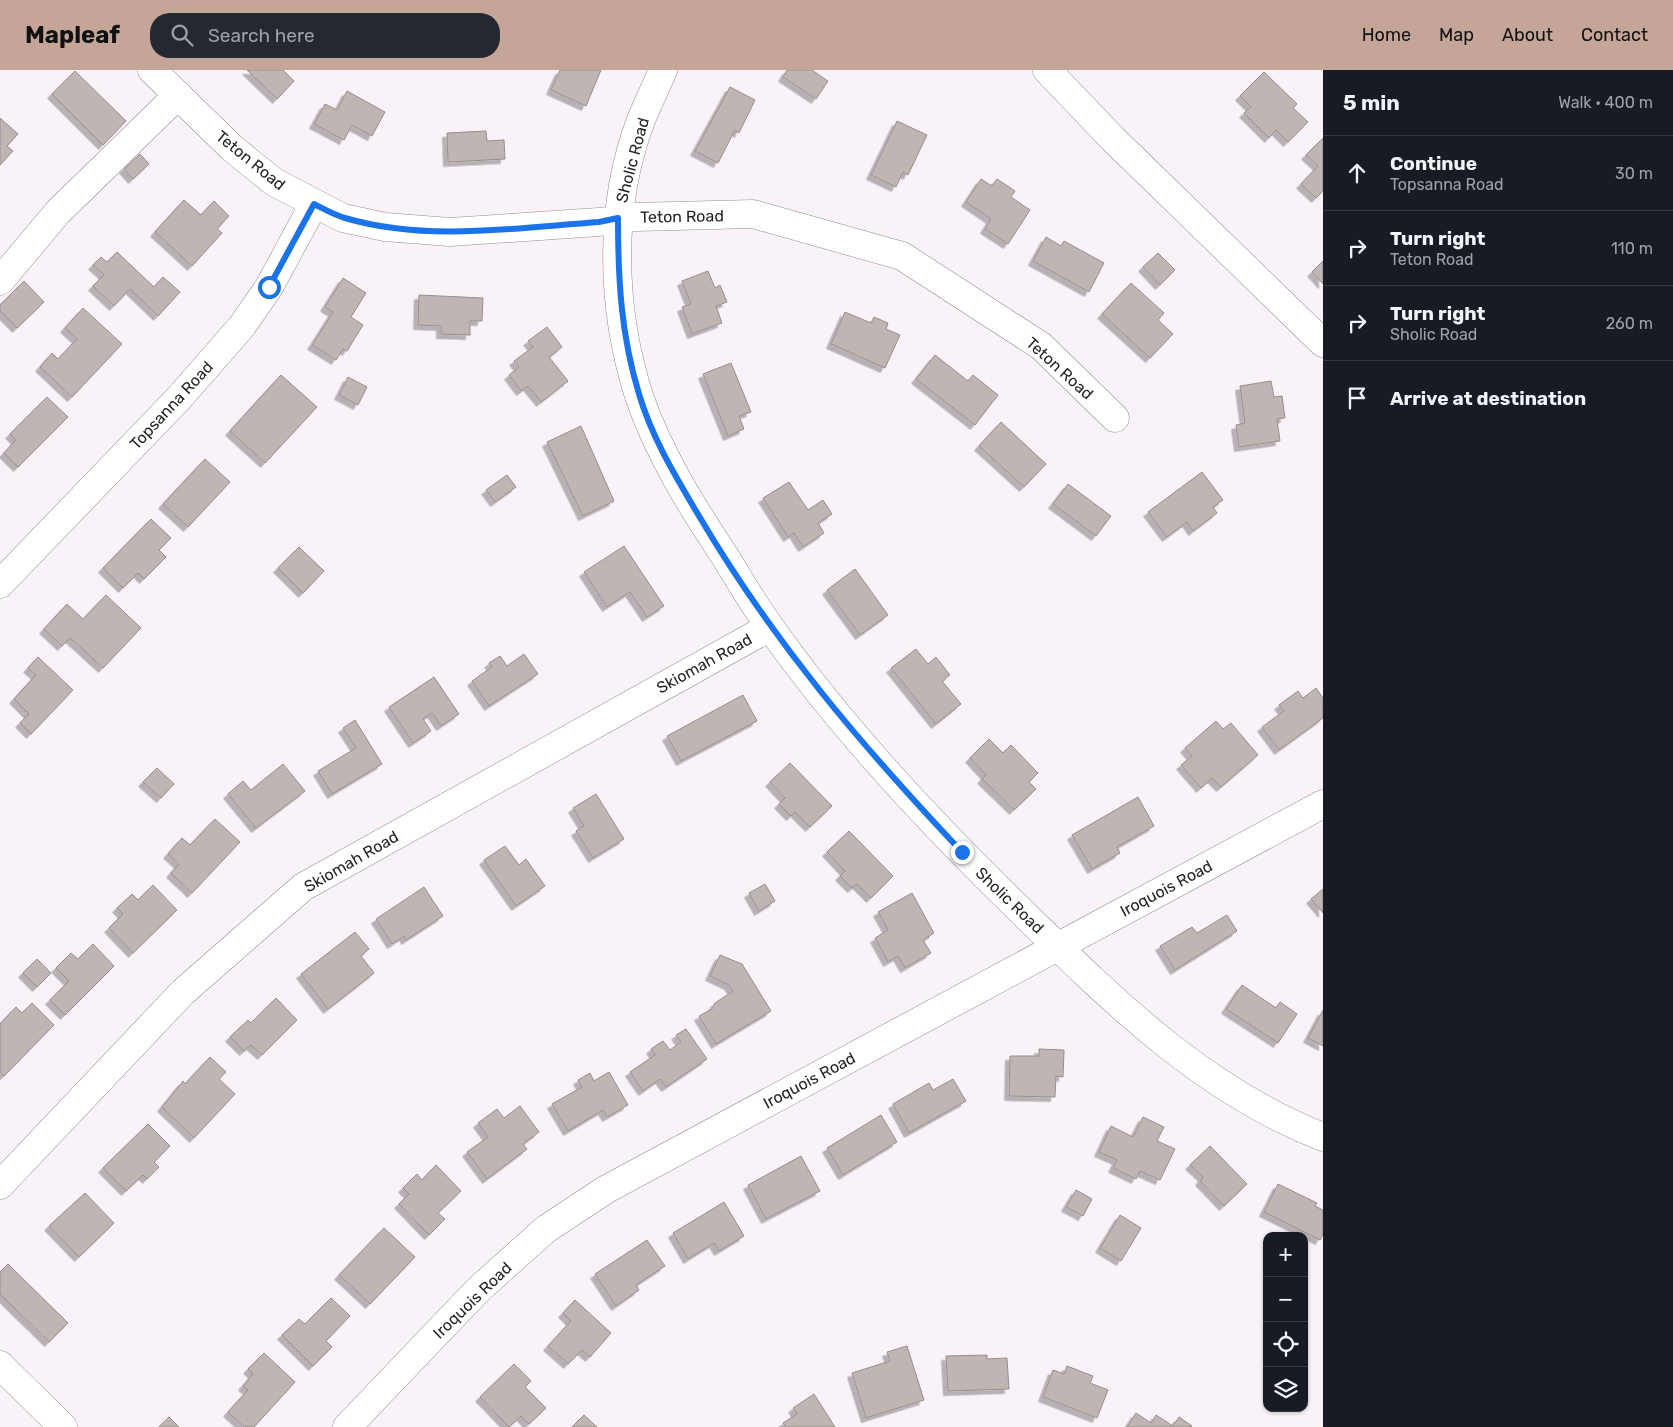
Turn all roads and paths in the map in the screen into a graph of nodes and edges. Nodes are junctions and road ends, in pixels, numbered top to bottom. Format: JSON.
{"nodes":[{"id":1,"x":152,"y":70,"type":"edge"},
{"id":2,"x":663,"y":70,"type":"edge"},
{"id":3,"x":1046,"y":70,"type":"edge"},
{"id":4,"x":178,"y":95,"type":"junction"},
{"id":5,"x":314,"y":204,"type":"junction"},
{"id":6,"x":618,"y":218,"type":"junction"},
{"id":7,"x":0,"y":281,"type":"edge"},
{"id":8,"x":1323,"y":342,"type":"edge"},
{"id":9,"x":1115,"y":418,"type":"dead end"},
{"id":10,"x":0,"y":584,"type":"edge"},
{"id":11,"x":770,"y":627,"type":"junction"},
{"id":12,"x":1323,"y":804,"type":"edge"},
{"id":13,"x":1058,"y":946,"type":"junction"},
{"id":14,"x":1323,"y":1137,"type":"edge"},
{"id":15,"x":0,"y":1185,"type":"edge"},
{"id":16,"x":0,"y":1366,"type":"edge"},
{"id":17,"x":63,"y":1427,"type":"edge"},
{"id":18,"x":347,"y":1427,"type":"edge"}],
"edges":[{"from":1,"to":4,"type":"street","name":"Teton Road"},
{"from":2,"to":6,"type":"street","name":"Sholic Road"},
{"from":3,"to":8,"type":"street"},
{"from":4,"to":5,"type":"street","name":"Teton Road"},
{"from":4,"to":7,"type":"street"},
{"from":5,"to":6,"type":"street","name":"Teton Road"},
{"from":5,"to":10,"type":"street","name":"Topsanna Road"},
{"from":6,"to":9,"type":"street","name":"Teton Road"},
{"from":6,"to":11,"type":"street","name":"Sholic Road"},
{"from":11,"to":13,"type":"street","name":"Sholic Road"},
{"from":11,"to":15,"type":"street","name":"Skiomah Road"},
{"from":12,"to":13,"type":"street","name":"Iroquois Road"},
{"from":13,"to":14,"type":"street","name":"Sholic Road"},
{"from":13,"to":18,"type":"street","name":"Iroquois Road"},
{"from":16,"to":17,"type":"street"}]}
